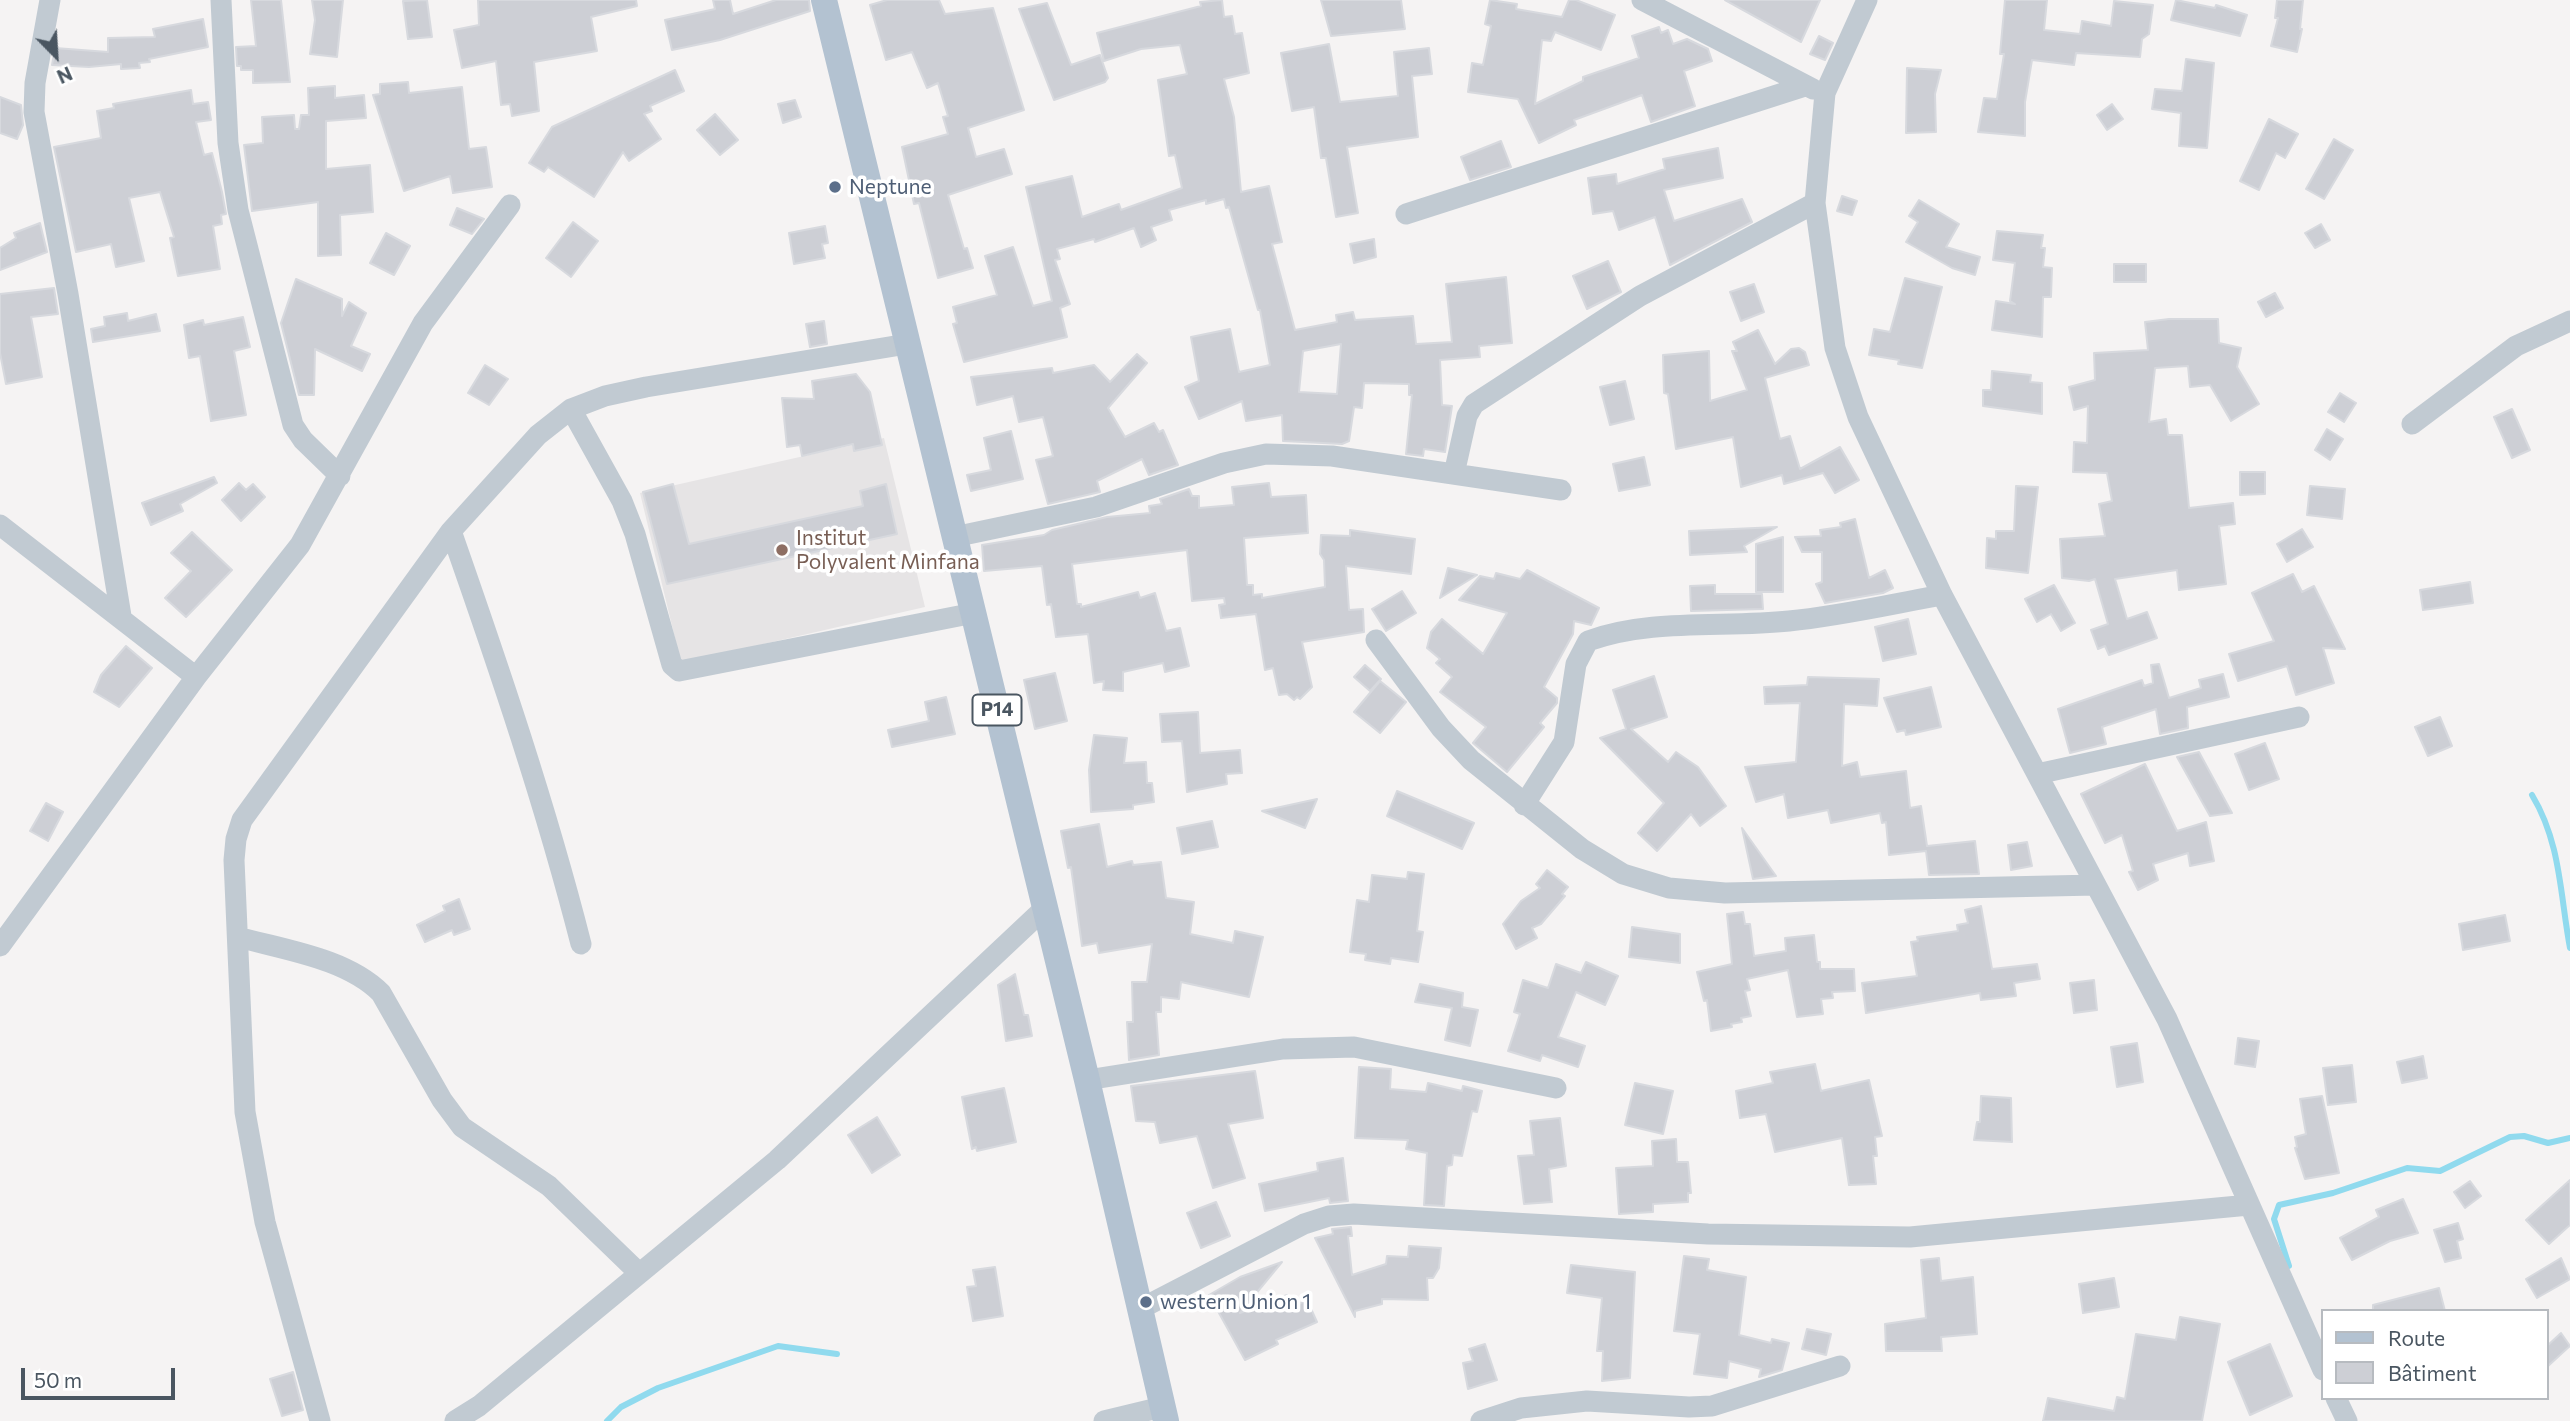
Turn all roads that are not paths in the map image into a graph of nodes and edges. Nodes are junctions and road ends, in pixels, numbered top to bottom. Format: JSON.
{"nodes":[{"id":1,"x":50,"y":0,"type":"edge"},
{"id":2,"x":221,"y":0,"type":"edge"},
{"id":3,"x":824,"y":0,"type":"edge"},
{"id":4,"x":1642,"y":0,"type":"edge"},
{"id":5,"x":1867,"y":0,"type":"edge"},
{"id":6,"x":1815,"y":90,"type":"junction"},
{"id":7,"x":1815,"y":203,"type":"junction"},
{"id":8,"x":510,"y":205,"type":"dead end"},
{"id":9,"x":1406,"y":214,"type":"dead end"},
{"id":10,"x":2570,"y":321,"type":"edge"},
{"id":11,"x":907,"y":344,"type":"junction"},
{"id":12,"x":571,"y":409,"type":"junction"},
{"id":13,"x":2412,"y":424,"type":"dead end"},
{"id":14,"x":1454,"y":474,"type":"junction"},
{"id":15,"x":340,"y":476,"type":"junction"},
{"id":16,"x":1561,"y":490,"type":"dead end"},
{"id":17,"x":0,"y":524,"type":"edge"},
{"id":18,"x":451,"y":531,"type":"junction"},
{"id":19,"x":954,"y":537,"type":"junction"},
{"id":20,"x":1942,"y":595,"type":"junction"},
{"id":21,"x":974,"y":613,"type":"junction"},
{"id":22,"x":121,"y":616,"type":"junction"},
{"id":23,"x":1376,"y":640,"type":"dead end"},
{"id":24,"x":197,"y":677,"type":"junction"},
{"id":25,"x":2300,"y":717,"type":"dead end"},
{"id":26,"x":2037,"y":774,"type":"junction"},
{"id":27,"x":1524,"y":805,"type":"junction"},
{"id":28,"x":2096,"y":885,"type":"junction"},
{"id":29,"x":1045,"y":908,"type":"junction"},
{"id":30,"x":238,"y":937,"type":"junction"},
{"id":31,"x":581,"y":944,"type":"dead end"},
{"id":32,"x":0,"y":946,"type":"edge"},
{"id":33,"x":1087,"y":1080,"type":"junction"},
{"id":34,"x":1556,"y":1088,"type":"dead end"},
{"id":35,"x":2249,"y":1205,"type":"junction"},
{"id":36,"x":639,"y":1273,"type":"junction"},
{"id":37,"x":1142,"y":1308,"type":"junction"},
{"id":38,"x":1840,"y":1366,"type":"dead end"},
{"id":39,"x":2322,"y":1368,"type":"edge"},
{"id":40,"x":2337,"y":1400,"type":"edge"},
{"id":41,"x":1164,"y":1414,"type":"edge"},
{"id":42,"x":320,"y":1421,"type":"edge"},
{"id":43,"x":455,"y":1421,"type":"edge"},
{"id":44,"x":1104,"y":1421,"type":"edge"},
{"id":45,"x":1481,"y":1421,"type":"edge"},
{"id":46,"x":2347,"y":1421,"type":"edge"}],
"edges":[{"from":1,"to":22,"type":"street"},
{"from":2,"to":15,"type":"street"},
{"from":3,"to":11,"type":"main road","number":"P14"},
{"from":4,"to":6,"type":"street"},
{"from":5,"to":6,"type":"street"},
{"from":6,"to":7,"type":"street"},
{"from":6,"to":9,"type":"street"},
{"from":7,"to":14,"type":"street"},
{"from":7,"to":20,"type":"street"},
{"from":8,"to":15,"type":"street"},
{"from":10,"to":13,"type":"street"},
{"from":11,"to":12,"type":"street"},
{"from":11,"to":19,"type":"main road","number":"P14"},
{"from":12,"to":18,"type":"street"},
{"from":12,"to":21,"type":"street"},
{"from":14,"to":16,"type":"street"},
{"from":14,"to":19,"type":"street"},
{"from":15,"to":24,"type":"street"},
{"from":17,"to":22,"type":"street"},
{"from":18,"to":30,"type":"street"},
{"from":18,"to":31,"type":"street"},
{"from":19,"to":21,"type":"main road","number":"P14"},
{"from":20,"to":26,"type":"street"},
{"from":20,"to":27,"type":"street"},
{"from":21,"to":29,"type":"main road","number":"P14"},
{"from":22,"to":24,"type":"street"},
{"from":23,"to":27,"type":"street"},
{"from":24,"to":32,"type":"street"},
{"from":25,"to":26,"type":"street"},
{"from":26,"to":28,"type":"street"},
{"from":27,"to":28,"type":"street"},
{"from":28,"to":35,"type":"street"},
{"from":29,"to":33,"type":"main road","number":"P14"},
{"from":29,"to":36,"type":"street"},
{"from":30,"to":36,"type":"street"},
{"from":30,"to":42,"type":"street"},
{"from":33,"to":34,"type":"street"},
{"from":33,"to":37,"type":"main road","number":"P14"},
{"from":35,"to":37,"type":"street"},
{"from":35,"to":39,"type":"street"},
{"from":36,"to":43,"type":"street"},
{"from":37,"to":41,"type":"main road","number":"P14"},
{"from":38,"to":45,"type":"street"},
{"from":40,"to":46,"type":"street"},
{"from":41,"to":44,"type":"street"}]}
